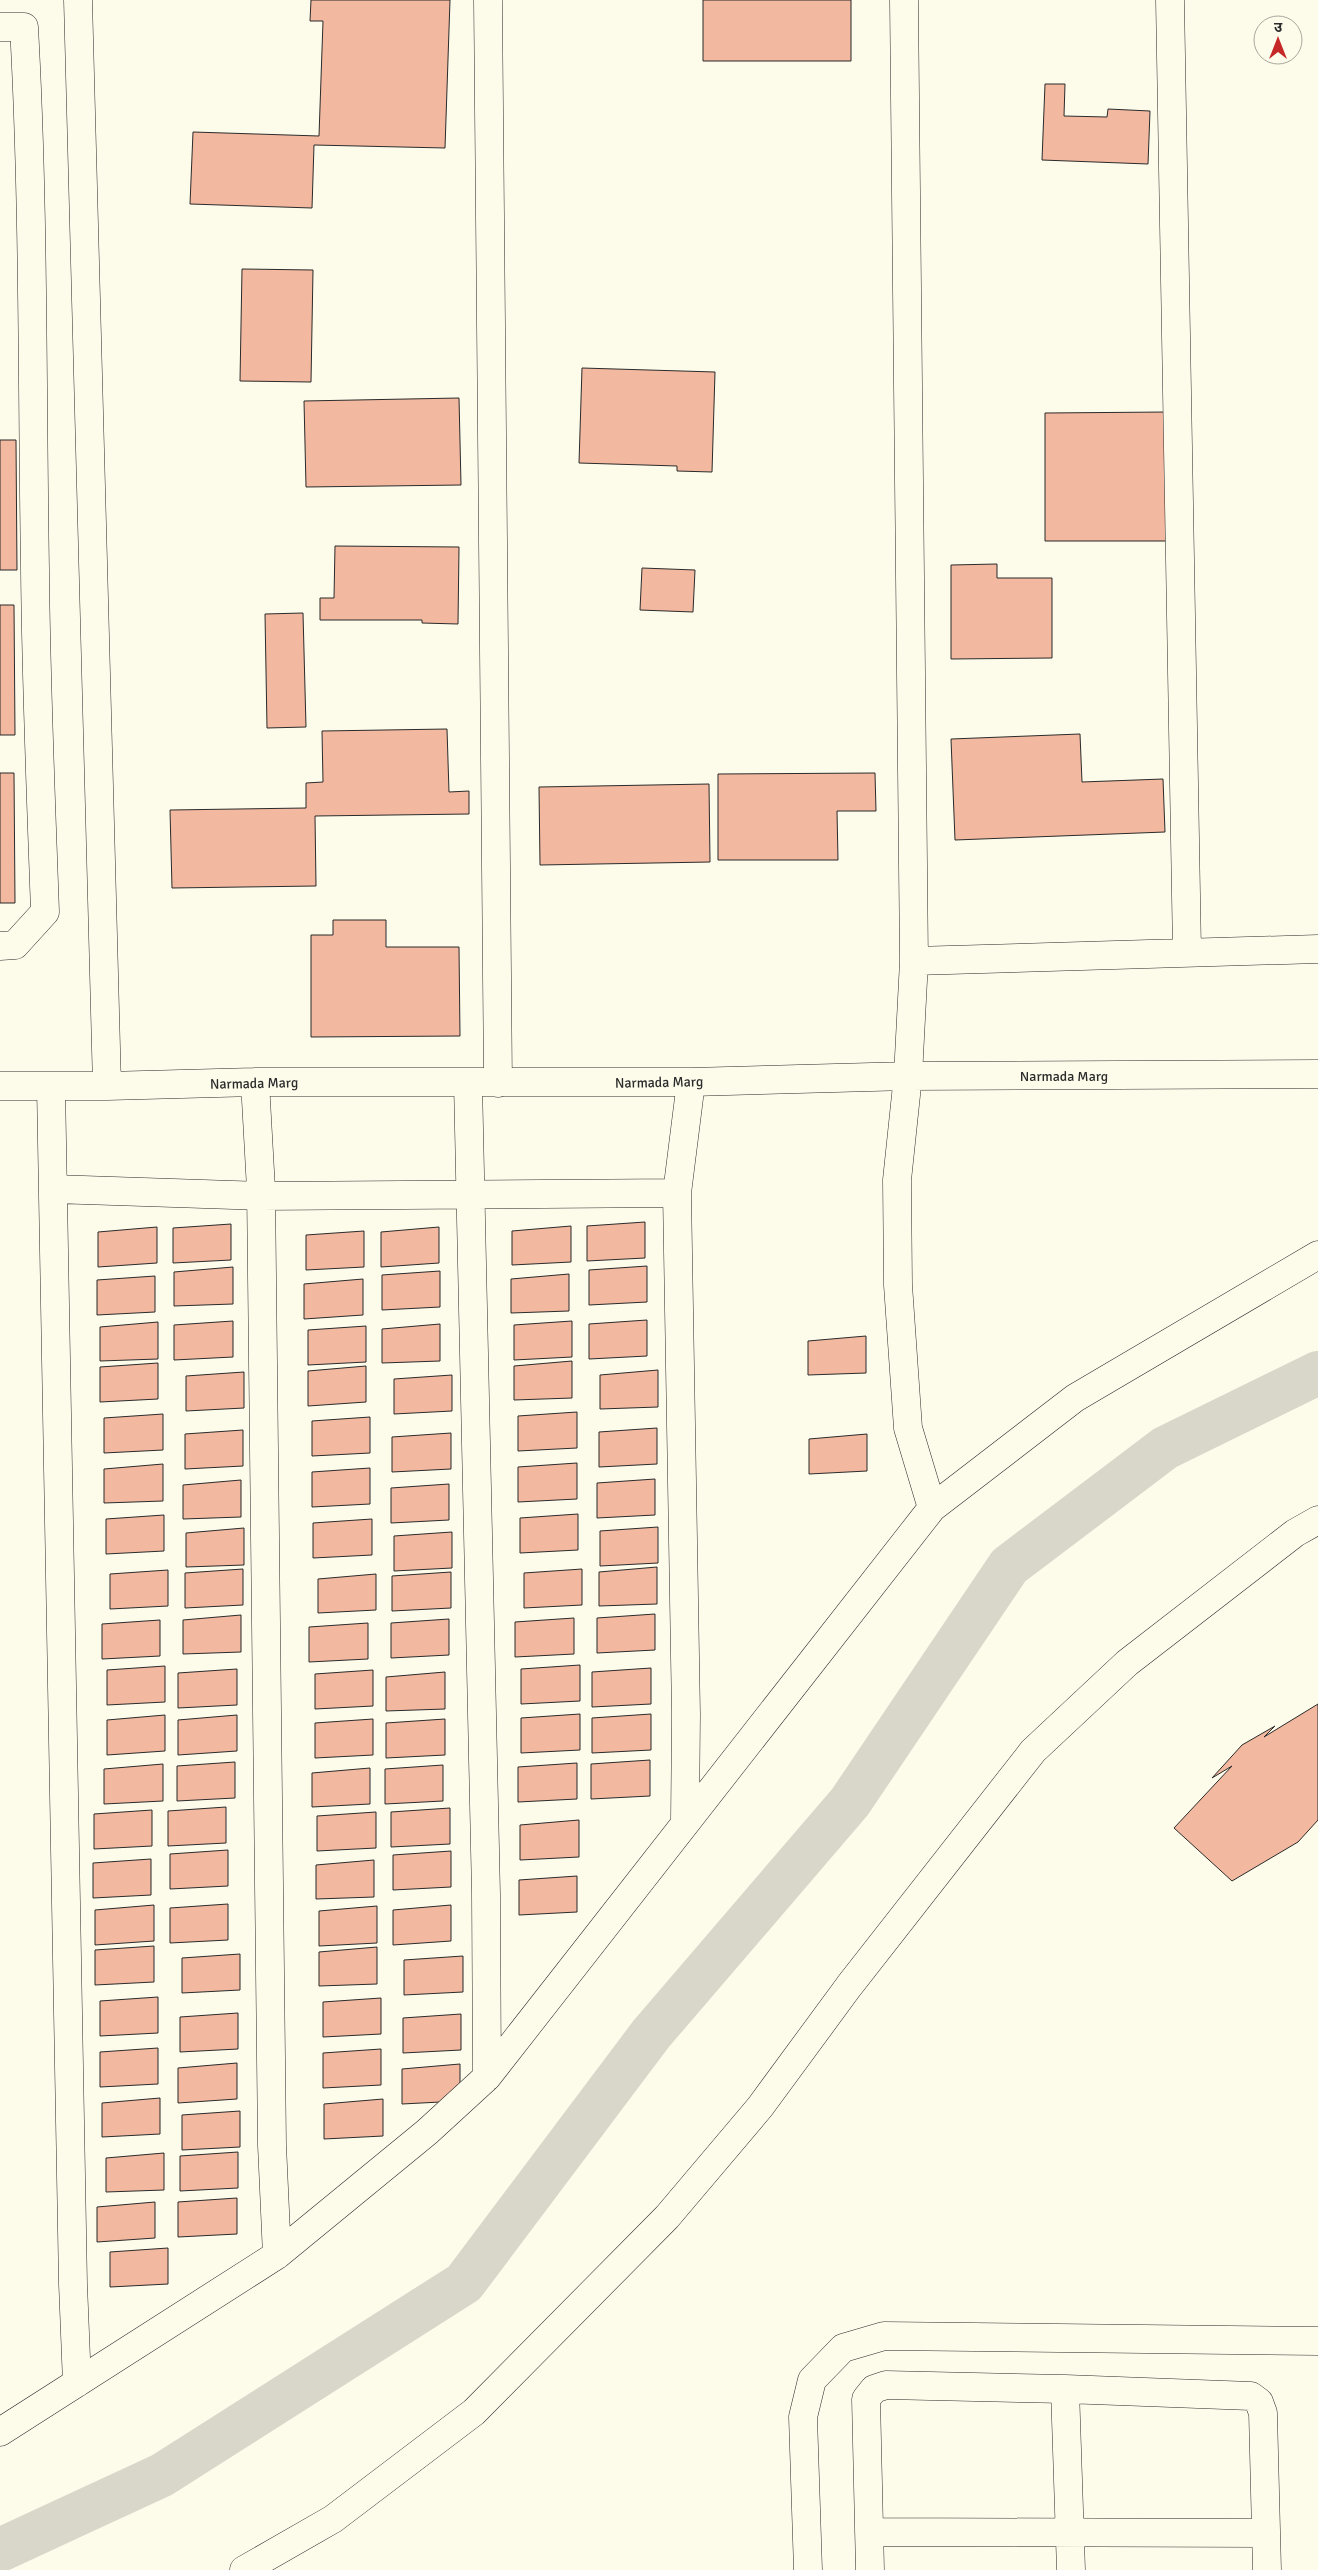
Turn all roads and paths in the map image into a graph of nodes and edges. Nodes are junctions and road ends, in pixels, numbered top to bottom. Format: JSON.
{"nodes":[{"id":1,"x":78,"y":0,"type":"edge"},
{"id":2,"x":488,"y":0,"type":"edge"},
{"id":3,"x":904,"y":0,"type":"edge"},
{"id":4,"x":1170,"y":0,"type":"edge"},
{"id":5,"x":0,"y":27,"type":"edge"},
{"id":6,"x":0,"y":946,"type":"edge"},
{"id":7,"x":1318,"y":949,"type":"edge"},
{"id":8,"x":1186,"y":952,"type":"junction"},
{"id":9,"x":914,"y":961,"type":"junction"},
{"id":10,"x":1318,"y":1074,"type":"edge"},
{"id":11,"x":908,"y":1076,"type":"junction"},
{"id":12,"x":254,"y":1082,"type":"junction"},
{"id":13,"x":691,"y":1082,"type":"junction"},
{"id":14,"x":468,"y":1083,"type":"junction"},
{"id":15,"x":498,"y":1083,"type":"junction"},
{"id":16,"x":0,"y":1086,"type":"edge"},
{"id":17,"x":107,"y":1086,"type":"junction"},
{"id":18,"x":51,"y":1087,"type":"junction"},
{"id":19,"x":53,"y":1189,"type":"junction"},
{"id":20,"x":676,"y":1193,"type":"junction"},
{"id":21,"x":469,"y":1195,"type":"junction"},
{"id":22,"x":261,"y":1196,"type":"junction"},
{"id":23,"x":1318,"y":1255,"type":"edge"},
{"id":24,"x":932,"y":1508,"type":"junction"},
{"id":25,"x":1318,"y":1520,"type":"edge"},
{"id":26,"x":685,"y":1824,"type":"junction"},
{"id":27,"x":487,"y":2078,"type":"junction"},
{"id":28,"x":277,"y":2255,"type":"junction"},
{"id":29,"x":1318,"y":2341,"type":"edge"},
{"id":30,"x":77,"y":2383,"type":"junction"},
{"id":31,"x":1065,"y":2389,"type":"junction"},
{"id":32,"x":0,"y":2432,"type":"edge"},
{"id":33,"x":869,"y":2532,"type":"junction"},
{"id":34,"x":1266,"y":2533,"type":"junction"},
{"id":35,"x":1070,"y":2534,"type":"junction"},
{"id":36,"x":244,"y":2570,"type":"edge"},
{"id":37,"x":808,"y":2570,"type":"edge"},
{"id":38,"x":870,"y":2570,"type":"edge"},
{"id":39,"x":1071,"y":2570,"type":"edge"},
{"id":40,"x":1267,"y":2570,"type":"edge"}],
"edges":[{"from":1,"to":17,"type":"street"},
{"from":2,"to":15,"type":"street"},
{"from":3,"to":9,"type":"street"},
{"from":4,"to":8,"type":"street"},
{"from":5,"to":6,"type":"street"},
{"from":7,"to":8,"type":"street"},
{"from":8,"to":9,"type":"street"},
{"from":9,"to":11,"type":"street"},
{"from":10,"to":11,"type":"street","name":"Narmada Marg"},
{"from":11,"to":13,"type":"street","name":"Narmada Marg"},
{"from":11,"to":24,"type":"street"},
{"from":12,"to":14,"type":"street","name":"Narmada Marg"},
{"from":12,"to":17,"type":"street","name":"Narmada Marg"},
{"from":12,"to":22,"type":"street"},
{"from":13,"to":15,"type":"street","name":"Narmada Marg"},
{"from":13,"to":20,"type":"street"},
{"from":14,"to":15,"type":"street","name":"Narmada Marg"},
{"from":14,"to":21,"type":"street"},
{"from":16,"to":18,"type":"street","name":"Narmada Marg"},
{"from":17,"to":18,"type":"street","name":"Narmada Marg"},
{"from":18,"to":19,"type":"street"},
{"from":19,"to":22,"type":"street"},
{"from":19,"to":30,"type":"street"},
{"from":20,"to":21,"type":"street"},
{"from":20,"to":26,"type":"street"},
{"from":21,"to":22,"type":"street"},
{"from":21,"to":27,"type":"street"},
{"from":22,"to":28,"type":"street"},
{"from":23,"to":24,"type":"street"},
{"from":24,"to":26,"type":"street"},
{"from":25,"to":36,"type":"street"},
{"from":26,"to":27,"type":"street"},
{"from":27,"to":28,"type":"street"},
{"from":28,"to":30,"type":"street"},
{"from":29,"to":37,"type":"street"},
{"from":30,"to":32,"type":"street"},
{"from":31,"to":33,"type":"street"},
{"from":31,"to":34,"type":"street"},
{"from":31,"to":35,"type":"street"},
{"from":33,"to":35,"type":"street"},
{"from":33,"to":38,"type":"street"},
{"from":34,"to":35,"type":"street"},
{"from":34,"to":40,"type":"street"},
{"from":35,"to":39,"type":"street"}]}
